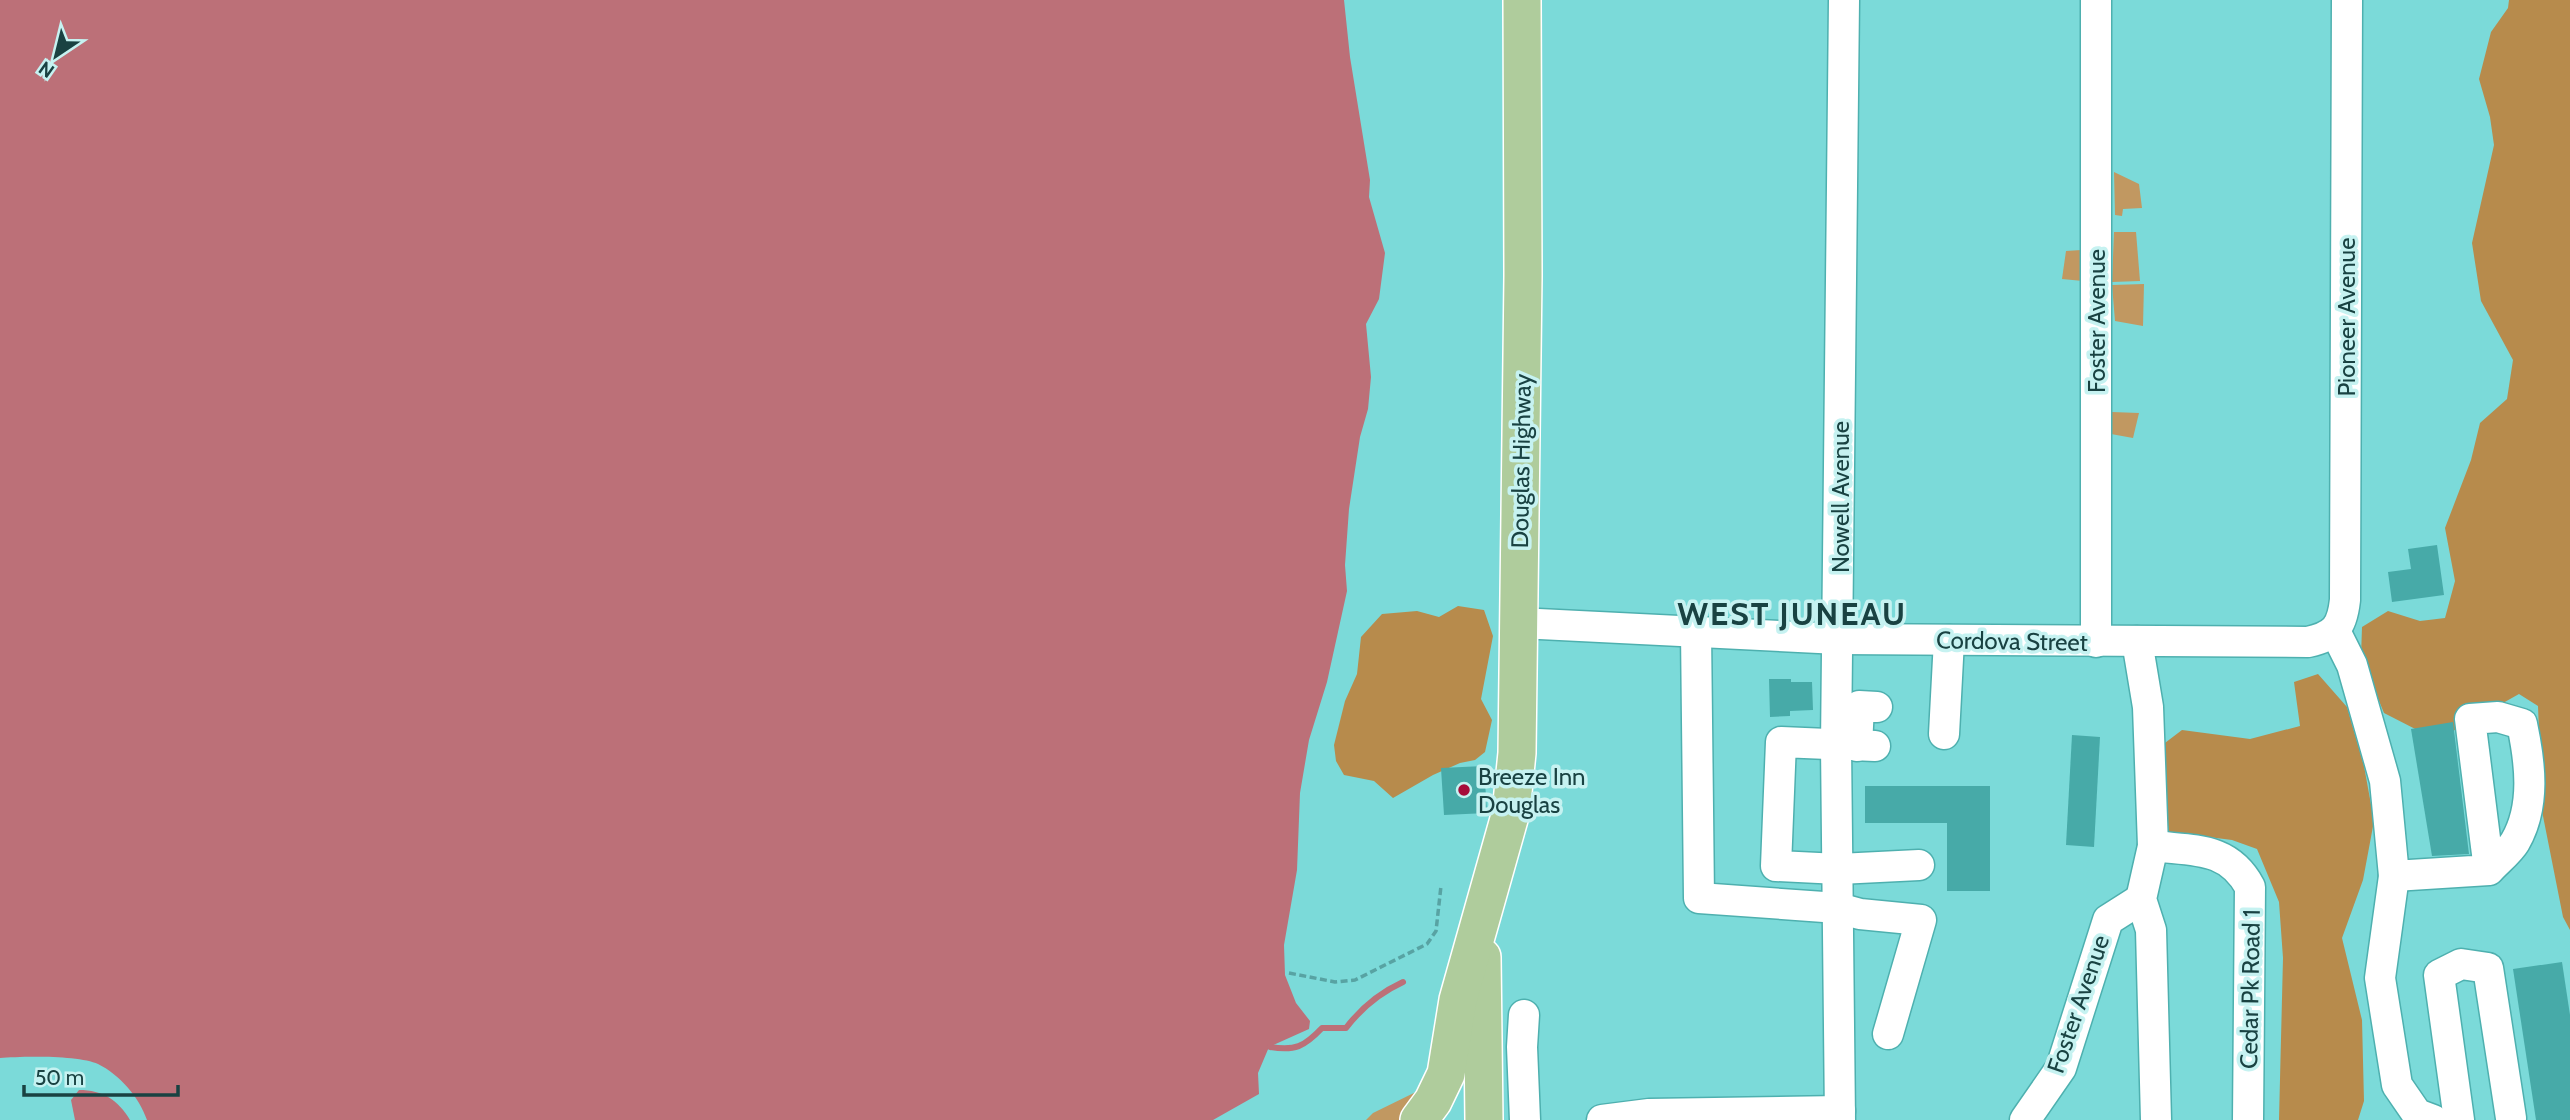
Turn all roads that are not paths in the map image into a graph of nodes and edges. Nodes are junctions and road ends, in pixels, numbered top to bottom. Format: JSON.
{"nodes":[{"id":1,"x":1522,"y":0,"type":"edge"},
{"id":2,"x":1844,"y":0,"type":"edge"},
{"id":3,"x":2096,"y":0,"type":"edge"},
{"id":4,"x":2347,"y":0,"type":"edge"},
{"id":5,"x":1519,"y":623,"type":"junction"},
{"id":6,"x":1696,"y":631,"type":"junction"},
{"id":7,"x":2335,"y":631,"type":"junction"},
{"id":8,"x":1839,"y":639,"type":"junction"},
{"id":9,"x":1949,"y":640,"type":"junction"},
{"id":10,"x":2137,"y":641,"type":"junction"},
{"id":11,"x":2096,"y":642,"type":"junction"},
{"id":12,"x":1877,"y":707,"type":"dead end"},
{"id":13,"x":1944,"y":734,"type":"dead end"},
{"id":14,"x":1856,"y":746,"type":"junction"},
{"id":15,"x":2153,"y":846,"type":"junction"},
{"id":16,"x":1919,"y":865,"type":"dead end"},
{"id":17,"x":1839,"y":869,"type":"junction"},
{"id":18,"x":2489,"y":870,"type":"dead end"},
{"id":19,"x":2394,"y":876,"type":"junction"},
{"id":20,"x":2141,"y":899,"type":"junction"},
{"id":21,"x":1838,"y":908,"type":"junction"},
{"id":22,"x":1481,"y":916,"type":"junction"},
{"id":23,"x":1524,"y":1015,"type":"dead end"},
{"id":24,"x":1888,"y":1034,"type":"dead end"},
{"id":25,"x":1840,"y":1115,"type":"edge"},
{"id":26,"x":2508,"y":1119,"type":"edge"},
{"id":27,"x":1419,"y":1120,"type":"edge"},
{"id":28,"x":1484,"y":1120,"type":"edge"},
{"id":29,"x":1525,"y":1120,"type":"edge"},
{"id":30,"x":1602,"y":1120,"type":"edge"},
{"id":31,"x":2025,"y":1120,"type":"edge"},
{"id":32,"x":2156,"y":1120,"type":"edge"},
{"id":33,"x":2248,"y":1120,"type":"edge"},
{"id":34,"x":2433,"y":1120,"type":"edge"},
{"id":35,"x":2459,"y":1120,"type":"edge"}],
"edges":[{"from":1,"to":5,"type":"main road","name":"Douglas Highway"},
{"from":2,"to":8,"type":"street","name":"Nowell Avenue"},
{"from":3,"to":11,"type":"street","name":"Foster Avenue"},
{"from":4,"to":7,"type":"street","name":"Pioneer Avenue"},
{"from":5,"to":6,"type":"street","name":"Cordova Street"},
{"from":5,"to":22,"type":"main road","name":"Douglas Highway"},
{"from":6,"to":8,"type":"street","name":"Cordova Street"},
{"from":6,"to":21,"type":"street"},
{"from":7,"to":10,"type":"street","name":"Cordova Street"},
{"from":7,"to":19,"type":"street"},
{"from":8,"to":9,"type":"street","name":"Cordova Street"},
{"from":8,"to":14,"type":"street","name":"Nowell Avenue"},
{"from":9,"to":11,"type":"street","name":"Cordova Street"},
{"from":9,"to":13,"type":"street"},
{"from":10,"to":11,"type":"street","name":"Cordova Street"},
{"from":10,"to":15,"type":"street","name":"Foster Avenue"},
{"from":12,"to":14,"type":"street"},
{"from":14,"to":17,"type":"street","name":"Nowell Avenue"},
{"from":14,"to":17,"type":"street"},
{"from":15,"to":20,"type":"street","name":"Foster Avenue"},
{"from":15,"to":33,"type":"street","name":"Cedar Pk Road 1"},
{"from":16,"to":17,"type":"street"},
{"from":17,"to":21,"type":"street","name":"Nowell Avenue"},
{"from":18,"to":19,"type":"street"},
{"from":19,"to":34,"type":"street"},
{"from":20,"to":31,"type":"street","name":"Foster Avenue"},
{"from":20,"to":32,"type":"street","name":"Foster Avenue"},
{"from":21,"to":24,"type":"street"},
{"from":21,"to":25,"type":"street","name":"Nowell Avenue"},
{"from":22,"to":27,"type":"main road","name":"Douglas Highway"},
{"from":22,"to":28,"type":"main road"},
{"from":23,"to":29,"type":"street"},
{"from":25,"to":30,"type":"street"},
{"from":26,"to":35,"type":"street"}]}
